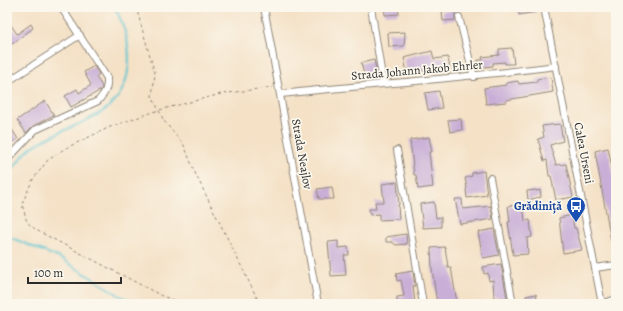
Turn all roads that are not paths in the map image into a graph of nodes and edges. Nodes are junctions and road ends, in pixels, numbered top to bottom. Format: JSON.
{"nodes":[{"id":1,"x":62,"y":7,"type":"edge"},
{"id":2,"x":264,"y":7,"type":"edge"},
{"id":3,"x":371,"y":7,"type":"edge"},
{"id":4,"x":544,"y":7,"type":"edge"},
{"id":5,"x":459,"y":17,"type":"dead end"},
{"id":6,"x":80,"y":35,"type":"junction"},
{"id":7,"x":556,"y":66,"type":"junction"},
{"id":8,"x":474,"y":77,"type":"junction"},
{"id":9,"x":7,"y":82,"type":"edge"},
{"id":10,"x":383,"y":83,"type":"junction"},
{"id":11,"x":281,"y":94,"type":"junction"},
{"id":12,"x":397,"y":150,"type":"dead end"},
{"id":13,"x":7,"y":160,"type":"edge"},
{"id":14,"x":490,"y":178,"type":"dead end"},
{"id":15,"x":616,"y":264,"type":"edge"},
{"id":16,"x":595,"y":268,"type":"junction"},
{"id":17,"x":616,"y":299,"type":"edge"},
{"id":18,"x":318,"y":304,"type":"edge"},
{"id":19,"x":423,"y":304,"type":"edge"},
{"id":20,"x":513,"y":304,"type":"edge"},
{"id":21,"x":602,"y":304,"type":"edge"}],
"edges":[{"from":1,"to":6,"type":"street"},
{"from":2,"to":11,"type":"street","name":"Strada Neajlov"},
{"from":3,"to":10,"type":"street"},
{"from":4,"to":7,"type":"street","name":"Calea Urseni"},
{"from":5,"to":8,"type":"street"},
{"from":6,"to":9,"type":"street"},
{"from":6,"to":13,"type":"street"},
{"from":7,"to":8,"type":"street","name":"Strada Johann Jakob Ehrler"},
{"from":7,"to":16,"type":"street","name":"Calea Urseni"},
{"from":8,"to":10,"type":"street","name":"Strada Johann Jakob Ehrler"},
{"from":10,"to":11,"type":"street","name":"Strada Johann Jakob Ehrler"},
{"from":11,"to":18,"type":"street","name":"Strada Neajlov"},
{"from":12,"to":19,"type":"street"},
{"from":14,"to":20,"type":"street"},
{"from":15,"to":16,"type":"street"},
{"from":16,"to":21,"type":"street","name":"Calea Urseni"},
{"from":17,"to":21,"type":"street"}]}
